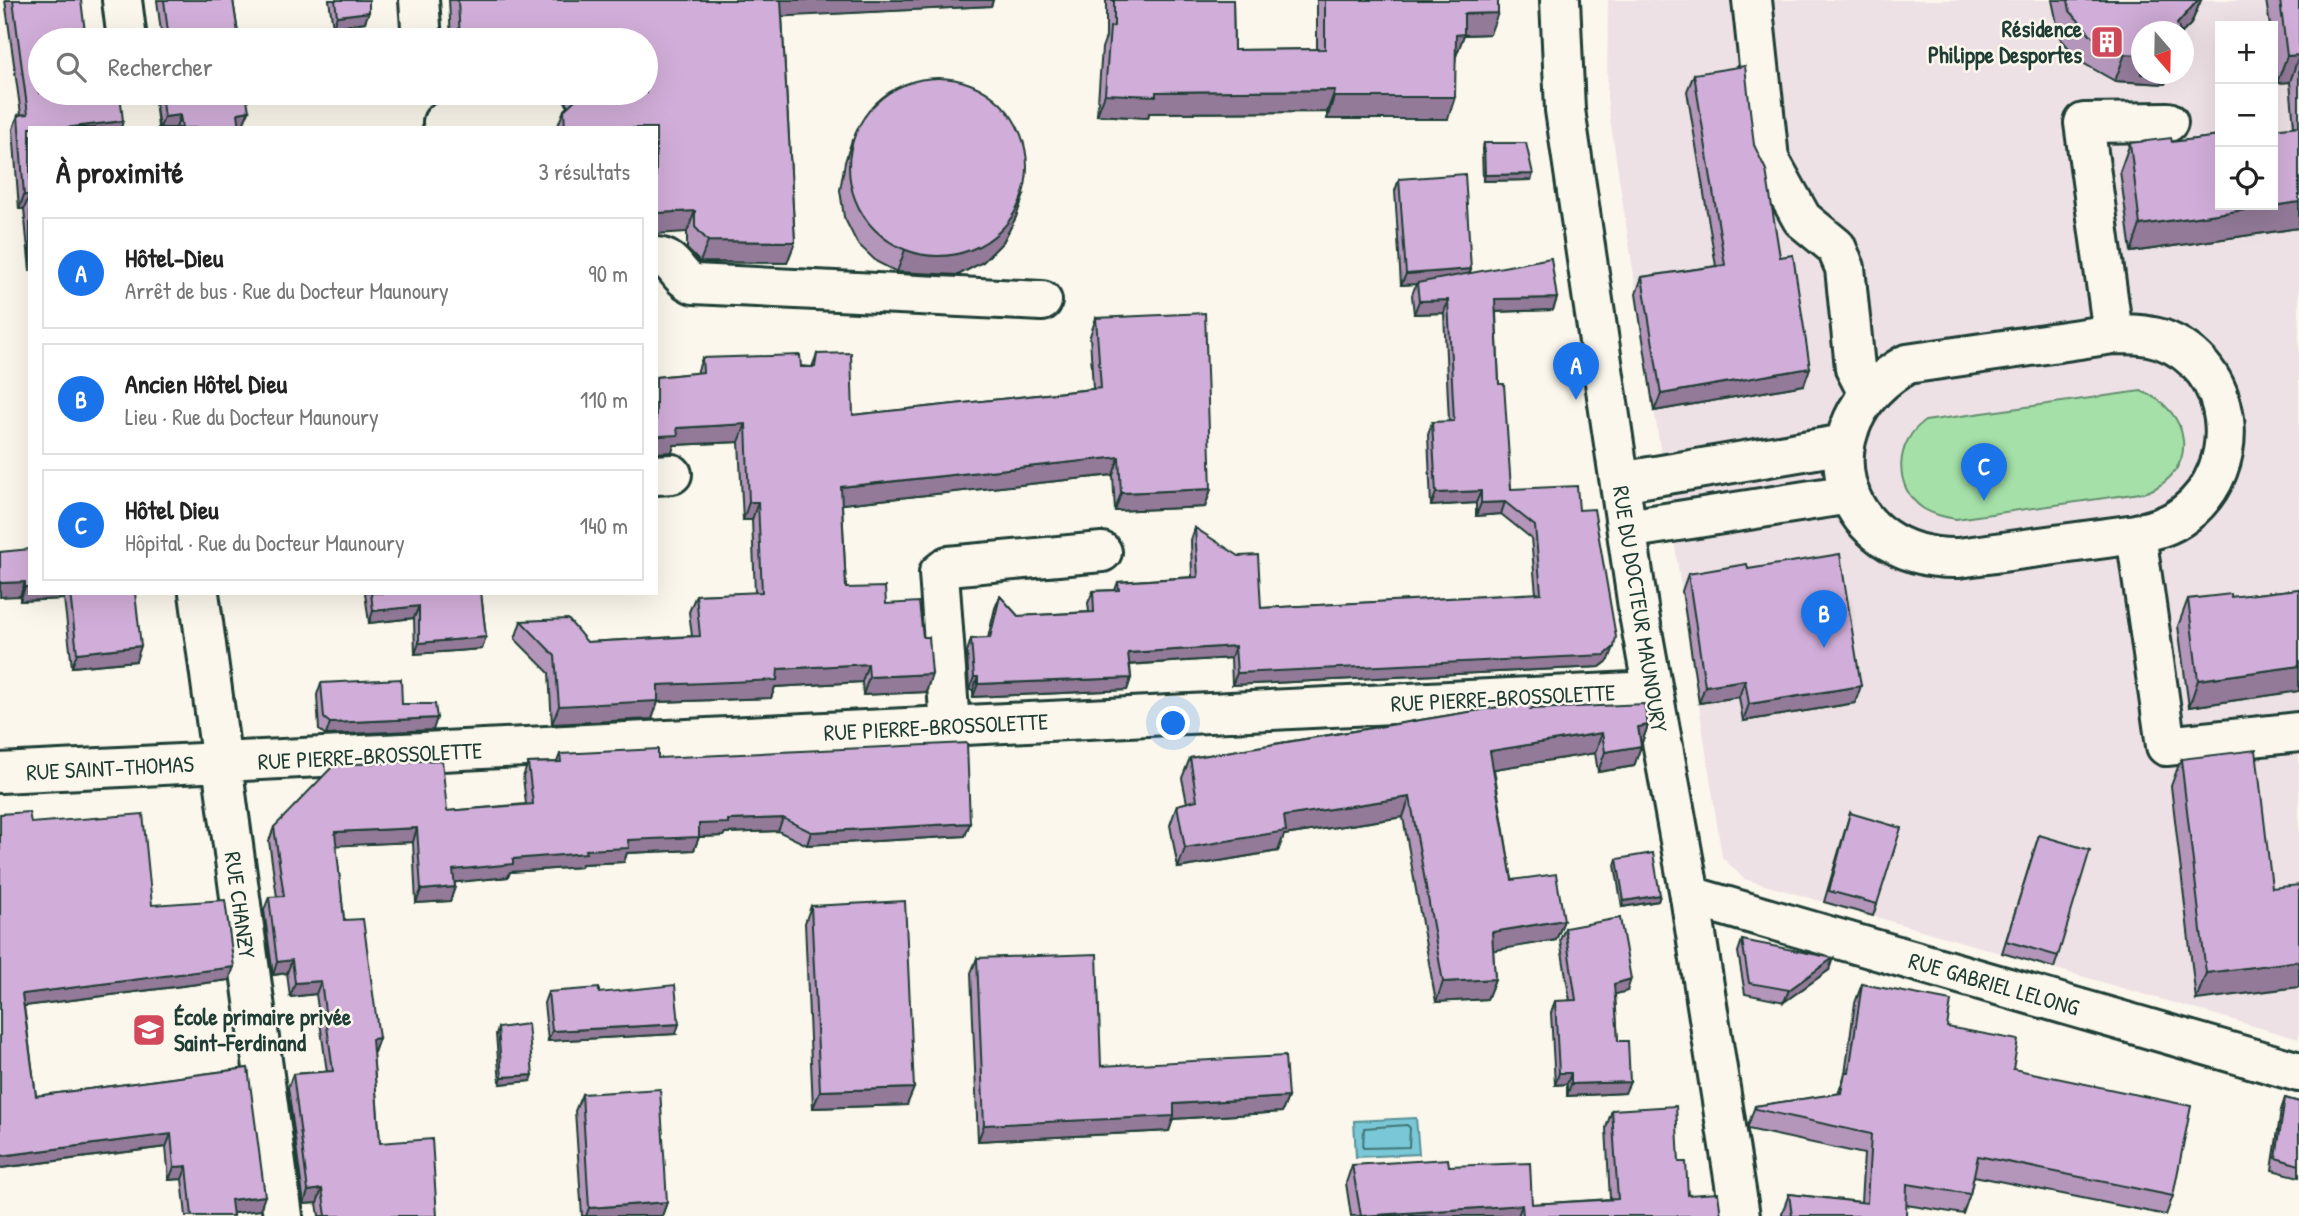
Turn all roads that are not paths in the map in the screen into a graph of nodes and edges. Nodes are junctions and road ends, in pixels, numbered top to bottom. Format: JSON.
{"nodes":[{"id":1,"x":122,"y":0,"type":"edge"},
{"id":2,"x":419,"y":0,"type":"edge"},
{"id":3,"x":1560,"y":0,"type":"edge"},
{"id":4,"x":1752,"y":0,"type":"edge"},
{"id":5,"x":126,"y":28,"type":"edge"},
{"id":6,"x":421,"y":28,"type":"edge"},
{"id":7,"x":135,"y":105,"type":"edge"},
{"id":8,"x":548,"y":112,"type":"dead end"},
{"id":9,"x":440,"y":114,"type":"edge"},
{"id":10,"x":2168,"y":122,"type":"dead end"},
{"id":11,"x":138,"y":126,"type":"edge"},
{"id":12,"x":658,"y":258,"type":"edge"},
{"id":13,"x":1042,"y":301,"type":"dead end"},
{"id":14,"x":2113,"y":334,"type":"junction"},
{"id":15,"x":1868,"y":393,"type":"junction"},
{"id":16,"x":1845,"y":444,"type":"junction"},
{"id":17,"x":1620,"y":482,"type":"junction"},
{"id":18,"x":1850,"y":494,"type":"junction"},
{"id":19,"x":1627,"y":529,"type":"junction"},
{"id":20,"x":2136,"y":534,"type":"junction"},
{"id":21,"x":1102,"y":552,"type":"dead end"},
{"id":22,"x":199,"y":595,"type":"edge"},
{"id":23,"x":1652,"y":691,"type":"junction"},
{"id":24,"x":950,"y":726,"type":"junction"},
{"id":25,"x":2299,"y":732,"type":"edge"},
{"id":26,"x":221,"y":763,"type":"junction"},
{"id":27,"x":0,"y":773,"type":"edge"},
{"id":28,"x":1690,"y":896,"type":"junction"},
{"id":29,"x":2299,"y":1072,"type":"edge"},
{"id":30,"x":283,"y":1216,"type":"edge"},
{"id":31,"x":1740,"y":1216,"type":"edge"}],
"edges":[{"from":1,"to":5,"type":"street"},
{"from":2,"to":6,"type":"street"},
{"from":3,"to":17,"type":"street","name":"RUE DU DOCTEUR MAUNOURY"},
{"from":4,"to":15,"type":"street"},
{"from":7,"to":11,"type":"street"},
{"from":8,"to":9,"type":"street"},
{"from":10,"to":14,"type":"street"},
{"from":12,"to":13,"type":"street"},
{"from":14,"to":15,"type":"street"},
{"from":14,"to":20,"type":"street"},
{"from":15,"to":16,"type":"street"},
{"from":16,"to":17,"type":"street"},
{"from":16,"to":18,"type":"street"},
{"from":17,"to":19,"type":"street","name":"RUE DU DOCTEUR MAUNOURY"},
{"from":18,"to":19,"type":"street"},
{"from":18,"to":20,"type":"street"},
{"from":19,"to":23,"type":"street","name":"RUE DU DOCTEUR MAUNOURY"},
{"from":20,"to":25,"type":"street"},
{"from":21,"to":24,"type":"street"},
{"from":22,"to":26,"type":"street","name":"RUE CHANZY"},
{"from":23,"to":24,"type":"street","name":"RUE PIERRE-BROSSOLETTE"},
{"from":23,"to":28,"type":"street","name":"RUE DU DOCTEUR MAUNOURY"},
{"from":24,"to":26,"type":"street","name":"RUE PIERRE-BROSSOLETTE"},
{"from":26,"to":27,"type":"street","name":"RUE SAINT-THOMAS"},
{"from":26,"to":30,"type":"street","name":"RUE CHANZY"},
{"from":28,"to":29,"type":"street","name":"RUE GABRIEL LELONG"},
{"from":28,"to":31,"type":"street","name":"RUE DU DOCTEUR MAUNOURY"}]}
